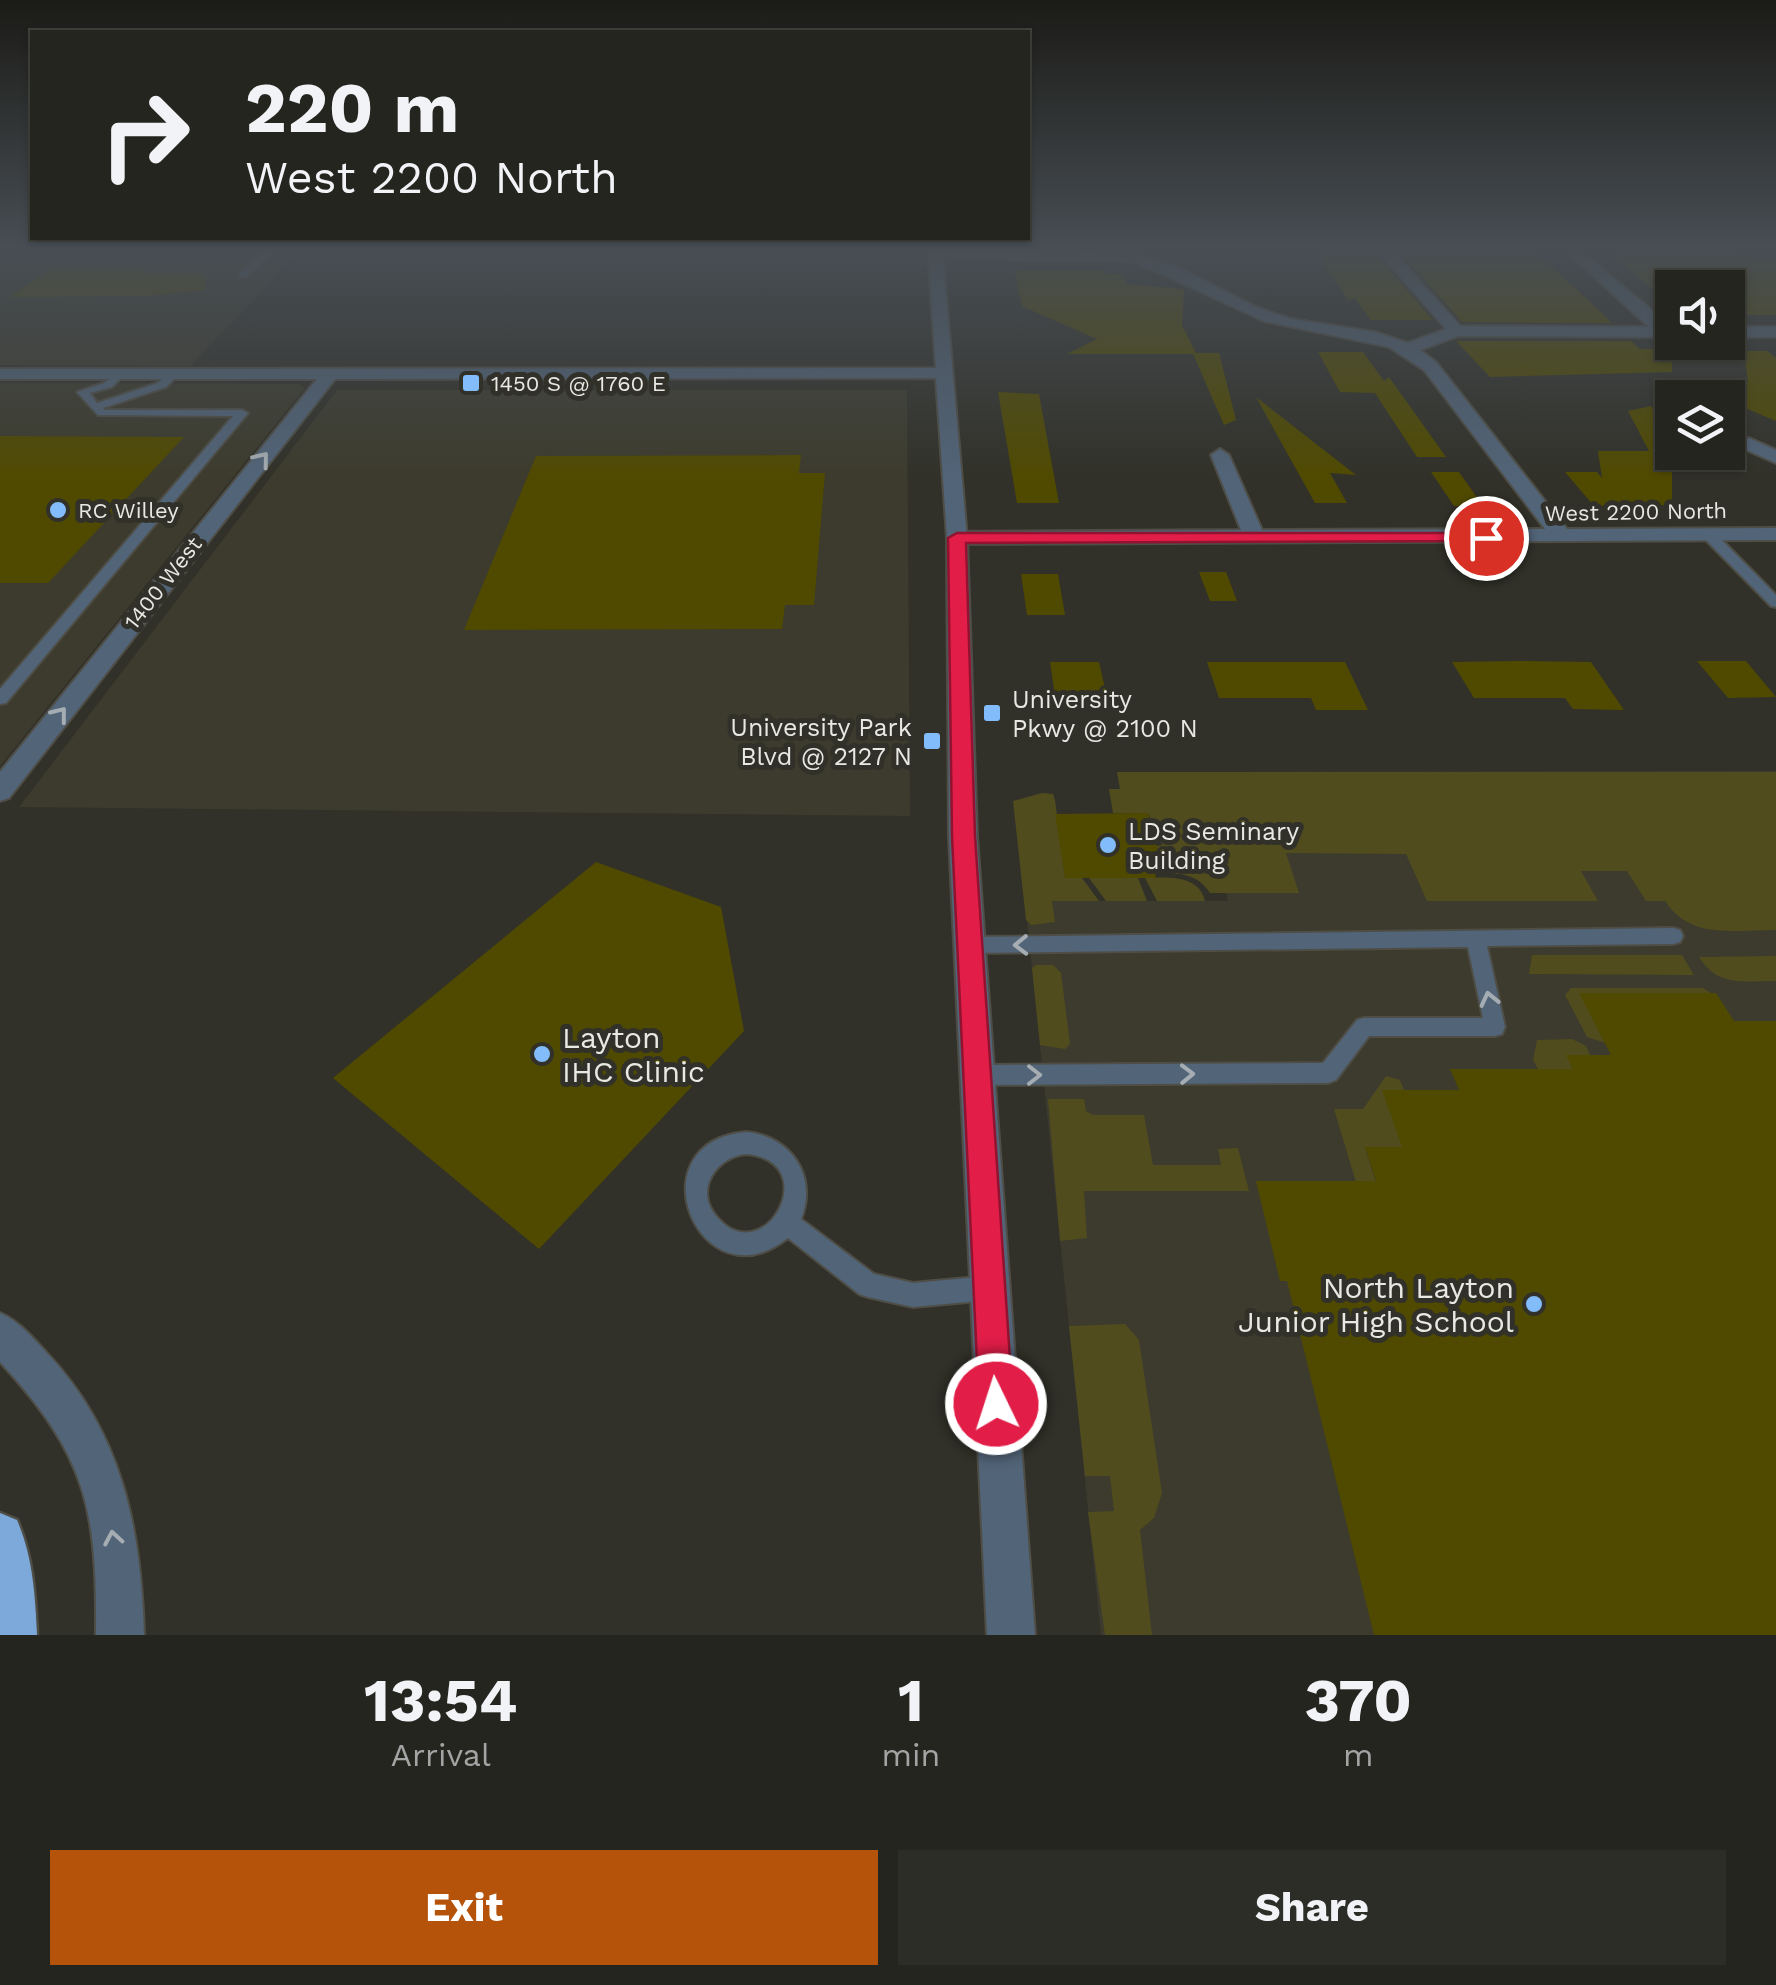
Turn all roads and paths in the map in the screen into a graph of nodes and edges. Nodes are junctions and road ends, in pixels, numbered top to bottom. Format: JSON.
{"nodes":[{"id":1,"x":941,"y":326,"type":"edge"},
{"id":2,"x":1305,"y":326,"type":"edge"},
{"id":3,"x":1452,"y":326,"type":"edge"},
{"id":4,"x":1456,"y":331,"type":"junction"},
{"id":5,"x":1655,"y":332,"type":"edge"},
{"id":6,"x":1745,"y":332,"type":"edge"},
{"id":7,"x":1776,"y":332,"type":"edge"},
{"id":8,"x":1410,"y":348,"type":"junction"},
{"id":9,"x":944,"y":373,"type":"junction"},
{"id":10,"x":0,"y":374,"type":"edge"},
{"id":11,"x":120,"y":374,"type":"junction"},
{"id":12,"x":174,"y":374,"type":"junction"},
{"id":13,"x":328,"y":376,"type":"junction"},
{"id":14,"x":95,"y":407,"type":"junction"},
{"id":15,"x":1749,"y":444,"type":"dead end"},
{"id":16,"x":1220,"y":455,"type":"dead end"},
{"id":17,"x":1776,"y":457,"type":"edge"},
{"id":18,"x":1776,"y":534,"type":"edge"},
{"id":19,"x":1711,"y":537,"type":"junction"},
{"id":20,"x":957,"y":538,"type":"junction"},
{"id":21,"x":1255,"y":538,"type":"junction"},
{"id":22,"x":1562,"y":538,"type":"junction"},
{"id":23,"x":1776,"y":603,"type":"edge"},
{"id":24,"x":0,"y":699,"type":"edge"},
{"id":25,"x":0,"y":790,"type":"edge"},
{"id":26,"x":1673,"y":936,"type":"dead end"},
{"id":27,"x":1476,"y":939,"type":"junction"},
{"id":28,"x":971,"y":945,"type":"junction"},
{"id":29,"x":978,"y":1075,"type":"junction"},
{"id":30,"x":786,"y":1222,"type":"junction"},
{"id":31,"x":989,"y":1288,"type":"junction"},
{"id":32,"x":0,"y":1334,"type":"edge"},
{"id":33,"x":0,"y":1537,"type":"edge"},
{"id":34,"x":10,"y":1635,"type":"edge"},
{"id":35,"x":120,"y":1635,"type":"edge"},
{"id":36,"x":1011,"y":1635,"type":"edge"}],
"edges":[{"from":1,"to":9,"type":"street"},
{"from":2,"to":8,"type":"street"},
{"from":3,"to":4,"type":"street"},
{"from":4,"to":5,"type":"street"},
{"from":4,"to":8,"type":"street"},
{"from":6,"to":7,"type":"street"},
{"from":8,"to":22,"type":"street"},
{"from":9,"to":13,"type":"street"},
{"from":9,"to":20,"type":"street"},
{"from":10,"to":11,"type":"street"},
{"from":11,"to":12,"type":"street"},
{"from":11,"to":14,"type":"lane"},
{"from":12,"to":13,"type":"street"},
{"from":12,"to":14,"type":"lane"},
{"from":25,"to":13,"type":"street","name":"1400 West","one_way":true},
{"from":14,"to":24,"type":"lane"},
{"from":15,"to":17,"type":"street"},
{"from":16,"to":21,"type":"street"},
{"from":18,"to":19,"type":"street","name":"West 2200 North"},
{"from":19,"to":22,"type":"street","name":"West 2200 North"},
{"from":19,"to":23,"type":"lane"},
{"from":20,"to":21,"type":"street","name":"West 2200 North"},
{"from":20,"to":28,"type":"street"},
{"from":21,"to":22,"type":"street","name":"West 2200 North"},
{"from":26,"to":27,"type":"lane"},
{"from":27,"to":28,"type":"lane","one_way":true},
{"from":29,"to":27,"type":"lane","one_way":true},
{"from":28,"to":29,"type":"street"},
{"from":29,"to":31,"type":"street"},
{"from":30,"to":30,"type":"lane"},
{"from":30,"to":31,"type":"lane"},
{"from":31,"to":36,"type":"street"},
{"from":35,"to":32,"type":"street","one_way":true},
{"from":33,"to":34,"type":"highway"}]}
